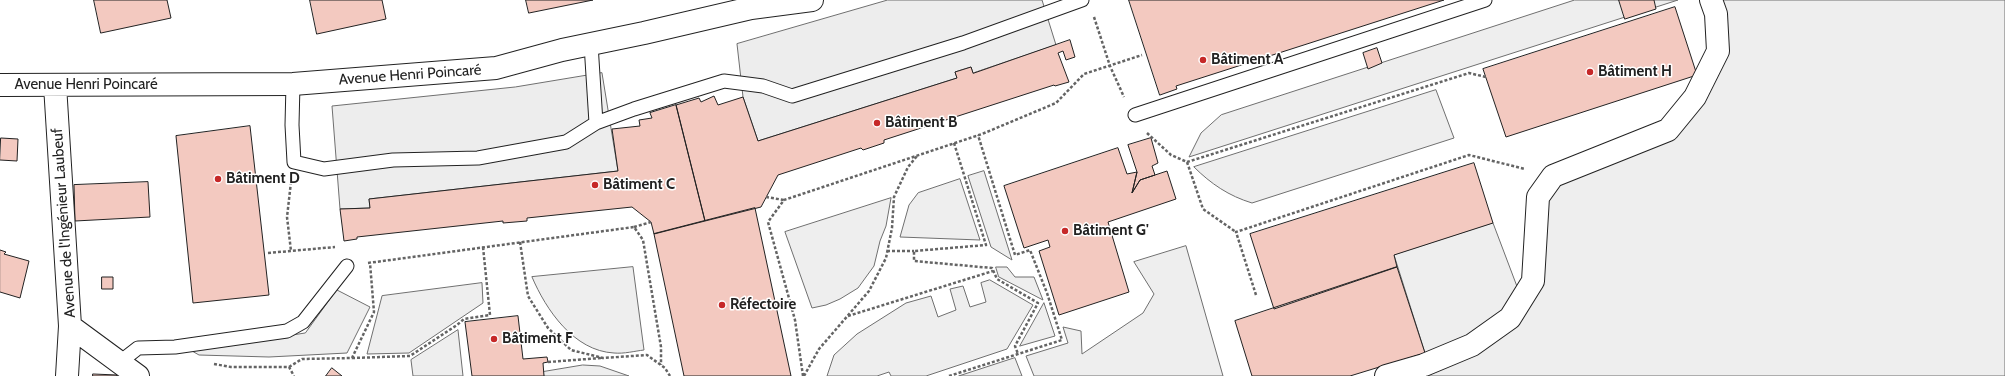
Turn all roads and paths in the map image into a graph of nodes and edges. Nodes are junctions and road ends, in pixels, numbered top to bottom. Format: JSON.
{"nodes":[{"id":1,"x":812,"y":0,"type":"edge"},
{"id":2,"x":1082,"y":0,"type":"edge"},
{"id":3,"x":1485,"y":0,"type":"edge"},
{"id":4,"x":1711,"y":0,"type":"edge"},
{"id":5,"x":1101,"y":38,"type":"dead end"},
{"id":6,"x":591,"y":44,"type":"junction"},
{"id":7,"x":1142,"y":55,"type":"dead end"},
{"id":8,"x":1110,"y":66,"type":"junction"},
{"id":9,"x":1486,"y":78,"type":"dead end"},
{"id":10,"x":293,"y":84,"type":"junction"},
{"id":11,"x":0,"y":85,"type":"edge"},
{"id":12,"x":55,"y":85,"type":"junction"},
{"id":13,"x":1134,"y":115,"type":"junction"},
{"id":14,"x":596,"y":123,"type":"junction"},
{"id":15,"x":978,"y":135,"type":"junction"},
{"id":16,"x":954,"y":143,"type":"junction"},
{"id":17,"x":919,"y":155,"type":"junction"},
{"id":18,"x":294,"y":162,"type":"junction"},
{"id":19,"x":1187,"y":162,"type":"junction"},
{"id":20,"x":1553,"y":176,"type":"junction"},
{"id":21,"x":766,"y":197,"type":"dead end"},
{"id":22,"x":784,"y":200,"type":"junction"},
{"id":23,"x":651,"y":222,"type":"dead end"},
{"id":24,"x":634,"y":227,"type":"junction"},
{"id":25,"x":1236,"y":232,"type":"junction"},
{"id":26,"x":520,"y":242,"type":"junction"},
{"id":27,"x":483,"y":247,"type":"junction"},
{"id":28,"x":291,"y":251,"type":"junction"},
{"id":29,"x":914,"y":251,"type":"junction"},
{"id":30,"x":887,"y":252,"type":"junction"},
{"id":31,"x":268,"y":253,"type":"dead end"},
{"id":32,"x":370,"y":262,"type":"junction"},
{"id":33,"x":347,"y":266,"type":"junction"},
{"id":34,"x":993,"y":271,"type":"junction"},
{"id":35,"x":1256,"y":295,"type":"dead end"},
{"id":36,"x":848,"y":316,"type":"junction"},
{"id":37,"x":70,"y":326,"type":"junction"},
{"id":38,"x":1018,"y":354,"type":"junction"},
{"id":39,"x":352,"y":358,"type":"junction"},
{"id":40,"x":603,"y":358,"type":"junction"},
{"id":41,"x":120,"y":362,"type":"junction"},
{"id":42,"x":548,"y":362,"type":"dead end"},
{"id":43,"x":210,"y":364,"type":"dead end"},
{"id":44,"x":661,"y":365,"type":"junction"},
{"id":45,"x":289,"y":366,"type":"junction"},
{"id":46,"x":67,"y":376,"type":"edge"},
{"id":47,"x":138,"y":376,"type":"edge"},
{"id":48,"x":294,"y":376,"type":"edge"},
{"id":49,"x":670,"y":376,"type":"edge"},
{"id":50,"x":804,"y":376,"type":"edge"},
{"id":51,"x":949,"y":376,"type":"edge"},
{"id":52,"x":1386,"y":376,"type":"edge"}],
"edges":[{"from":1,"to":6,"type":"street","name":"Avenue Henri Poincaré"},
{"from":2,"to":14,"type":"lane"},
{"from":3,"to":13,"type":"lane"},
{"from":4,"to":20,"type":"street"},
{"from":5,"to":8,"type":"path"},
{"from":6,"to":10,"type":"street","name":"Avenue Henri Poincaré"},
{"from":6,"to":14,"type":"lane"},
{"from":7,"to":8,"type":"path"},
{"from":8,"to":13,"type":"path"},
{"from":8,"to":15,"type":"path"},
{"from":9,"to":19,"type":"path"},
{"from":10,"to":12,"type":"street","name":"Avenue Henri Poincaré"},
{"from":10,"to":18,"type":"lane"},
{"from":11,"to":12,"type":"street","name":"Avenue Henri Poincaré"},
{"from":12,"to":37,"type":"street","name":"Avenue de l'Ingénieur Laubeuf"},
{"from":13,"to":19,"type":"path"},
{"from":14,"to":18,"type":"lane"},
{"from":15,"to":16,"type":"path"},
{"from":15,"to":38,"type":"path"},
{"from":16,"to":17,"type":"path"},
{"from":16,"to":29,"type":"path"},
{"from":17,"to":22,"type":"path"},
{"from":17,"to":30,"type":"path"},
{"from":18,"to":28,"type":"path"},
{"from":19,"to":25,"type":"path"},
{"from":20,"to":25,"type":"path"},
{"from":20,"to":52,"type":"street"},
{"from":21,"to":22,"type":"path"},
{"from":22,"to":50,"type":"path"},
{"from":23,"to":24,"type":"path"},
{"from":24,"to":26,"type":"path"},
{"from":24,"to":44,"type":"path"},
{"from":25,"to":35,"type":"path"},
{"from":26,"to":27,"type":"path"},
{"from":26,"to":40,"type":"path"},
{"from":27,"to":32,"type":"path"},
{"from":27,"to":39,"type":"path"},
{"from":28,"to":31,"type":"path"},
{"from":28,"to":33,"type":"path"},
{"from":29,"to":30,"type":"path"},
{"from":29,"to":34,"type":"path"},
{"from":30,"to":36,"type":"path"},
{"from":32,"to":33,"type":"path"},
{"from":32,"to":39,"type":"path"},
{"from":33,"to":41,"type":"lane"},
{"from":34,"to":36,"type":"path"},
{"from":34,"to":38,"type":"path"},
{"from":36,"to":50,"type":"path"},
{"from":37,"to":41,"type":"street","name":"Avenue de l'Ingénieur Laubeuf"},
{"from":37,"to":46,"type":"street"},
{"from":38,"to":51,"type":"path"},
{"from":39,"to":45,"type":"path"},
{"from":40,"to":42,"type":"path"},
{"from":40,"to":44,"type":"path"},
{"from":41,"to":47,"type":"street","name":"Avenue de l'Ingénieur Laubeuf"},
{"from":43,"to":45,"type":"path"},
{"from":44,"to":49,"type":"path"},
{"from":45,"to":48,"type":"path"}]}
